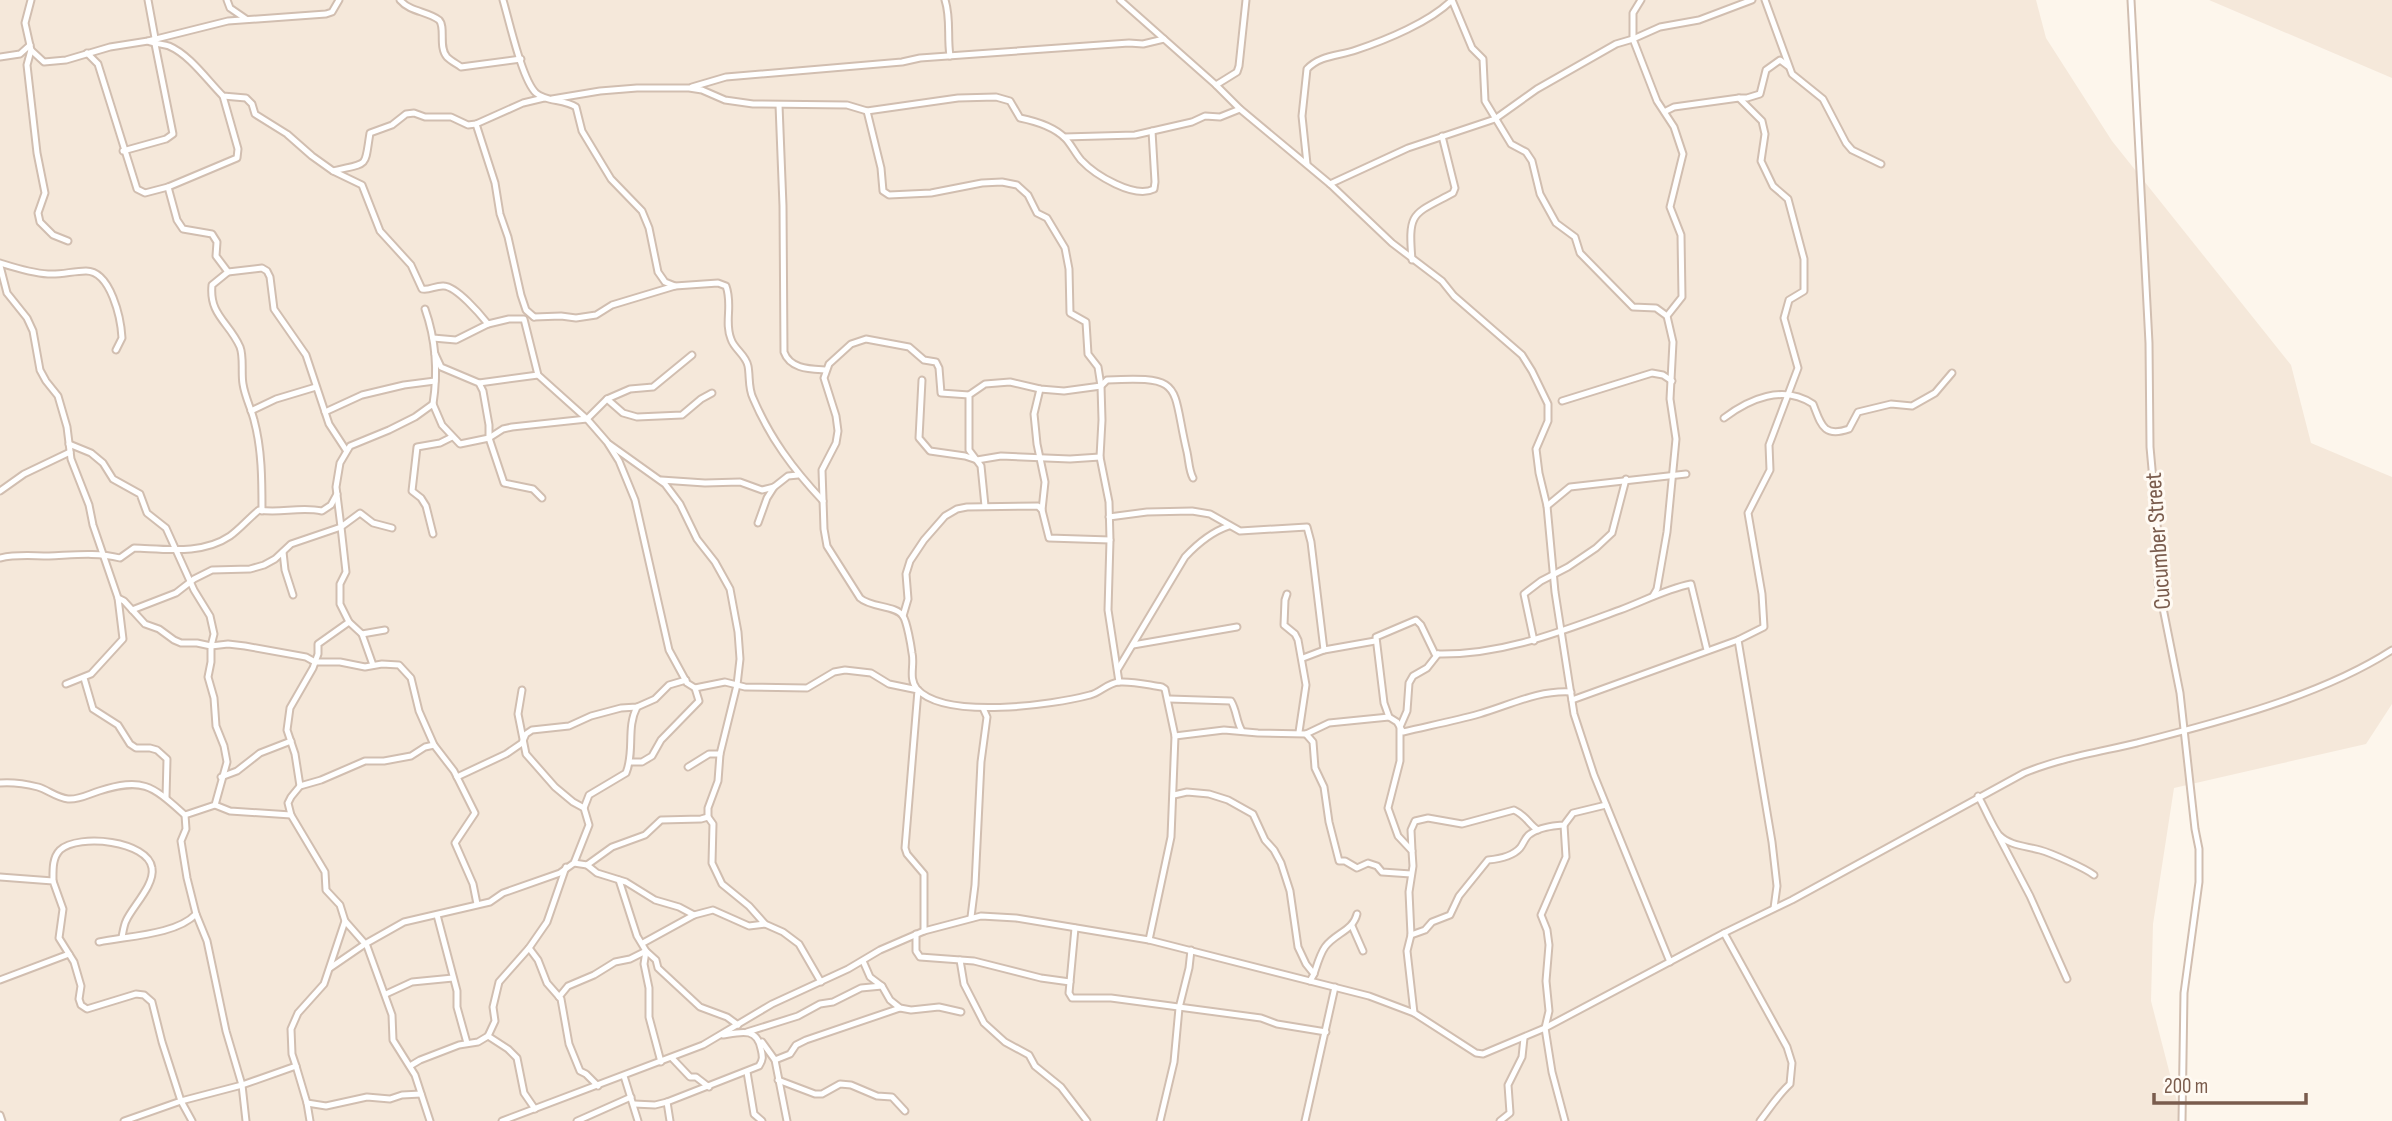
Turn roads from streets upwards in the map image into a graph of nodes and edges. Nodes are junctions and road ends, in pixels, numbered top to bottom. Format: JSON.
{"nodes":[{"id":1,"x":32,"y":0,"type":"edge"},
{"id":2,"x":148,"y":0,"type":"edge"},
{"id":3,"x":226,"y":0,"type":"edge"},
{"id":4,"x":339,"y":0,"type":"edge"},
{"id":5,"x":400,"y":0,"type":"edge"},
{"id":6,"x":503,"y":0,"type":"edge"},
{"id":7,"x":945,"y":0,"type":"edge"},
{"id":8,"x":1120,"y":0,"type":"edge"},
{"id":9,"x":1246,"y":0,"type":"edge"},
{"id":10,"x":1642,"y":0,"type":"edge"},
{"id":11,"x":1752,"y":0,"type":"edge"},
{"id":12,"x":1765,"y":0,"type":"edge"},
{"id":13,"x":2131,"y":0,"type":"edge"},
{"id":14,"x":248,"y":20,"type":"junction"},
{"id":15,"x":1164,"y":39,"type":"junction"},
{"id":16,"x":1633,"y":39,"type":"junction"},
{"id":17,"x":155,"y":41,"type":"junction"},
{"id":18,"x":30,"y":47,"type":"junction"},
{"id":19,"x":87,"y":53,"type":"junction"},
{"id":20,"x":950,"y":56,"type":"junction"},
{"id":21,"x":0,"y":57,"type":"edge"},
{"id":22,"x":521,"y":59,"type":"junction"},
{"id":23,"x":1788,"y":66,"type":"junction"},
{"id":24,"x":1216,"y":85,"type":"junction"},
{"id":25,"x":689,"y":88,"type":"junction"},
{"id":26,"x":223,"y":96,"type":"junction"},
{"id":27,"x":544,"y":98,"type":"junction"},
{"id":28,"x":1739,"y":98,"type":"junction"},
{"id":29,"x":552,"y":99,"type":"junction"},
{"id":30,"x":779,"y":106,"type":"junction"},
{"id":31,"x":1240,"y":109,"type":"junction"},
{"id":32,"x":867,"y":111,"type":"junction"},
{"id":33,"x":1666,"y":111,"type":"junction"},
{"id":34,"x":1495,"y":119,"type":"junction"},
{"id":35,"x":476,"y":124,"type":"junction"},
{"id":36,"x":1152,"y":131,"type":"junction"},
{"id":37,"x":1442,"y":136,"type":"junction"},
{"id":38,"x":1064,"y":137,"type":"junction"},
{"id":39,"x":123,"y":151,"type":"junction"},
{"id":40,"x":1307,"y":164,"type":"junction"},
{"id":41,"x":1881,"y":164,"type":"dead end"},
{"id":42,"x":333,"y":171,"type":"junction"},
{"id":43,"x":1330,"y":184,"type":"junction"},
{"id":44,"x":167,"y":187,"type":"junction"},
{"id":45,"x":68,"y":241,"type":"dead end"},
{"id":46,"x":1412,"y":260,"type":"junction"},
{"id":47,"x":0,"y":265,"type":"edge"},
{"id":48,"x":228,"y":272,"type":"junction"},
{"id":49,"x":675,"y":286,"type":"junction"},
{"id":50,"x":425,"y":309,"type":"dead end"},
{"id":51,"x":1667,"y":316,"type":"junction"},
{"id":52,"x":534,"y":317,"type":"junction"},
{"id":53,"x":524,"y":319,"type":"junction"},
{"id":54,"x":488,"y":324,"type":"junction"},
{"id":55,"x":433,"y":338,"type":"dead end"},
{"id":56,"x":116,"y":350,"type":"dead end"},
{"id":57,"x":435,"y":354,"type":"junction"},
{"id":58,"x":692,"y":355,"type":"dead end"},
{"id":59,"x":825,"y":370,"type":"junction"},
{"id":60,"x":1952,"y":373,"type":"dead end"},
{"id":61,"x":538,"y":375,"type":"junction"},
{"id":62,"x":922,"y":380,"type":"dead end"},
{"id":63,"x":435,"y":381,"type":"junction"},
{"id":64,"x":1672,"y":381,"type":"junction"},
{"id":65,"x":479,"y":383,"type":"junction"},
{"id":66,"x":1101,"y":386,"type":"junction"},
{"id":67,"x":316,"y":387,"type":"junction"},
{"id":68,"x":1040,"y":389,"type":"junction"},
{"id":69,"x":712,"y":393,"type":"dead end"},
{"id":70,"x":1787,"y":394,"type":"junction"},
{"id":71,"x":969,"y":395,"type":"junction"},
{"id":72,"x":607,"y":399,"type":"junction"},
{"id":73,"x":1562,"y":401,"type":"dead end"},
{"id":74,"x":433,"y":404,"type":"junction"},
{"id":75,"x":251,"y":411,"type":"junction"},
{"id":76,"x":325,"y":412,"type":"junction"},
{"id":77,"x":1724,"y":418,"type":"dead end"},
{"id":78,"x":587,"y":419,"type":"junction"},
{"id":79,"x":452,"y":437,"type":"junction"},
{"id":80,"x":489,"y":438,"type":"junction"},
{"id":81,"x":607,"y":442,"type":"junction"},
{"id":82,"x":69,"y":444,"type":"junction"},
{"id":83,"x":346,"y":450,"type":"junction"},
{"id":84,"x":70,"y":452,"type":"junction"},
{"id":85,"x":1100,"y":457,"type":"junction"},
{"id":86,"x":1040,"y":458,"type":"junction"},
{"id":87,"x":978,"y":460,"type":"junction"},
{"id":88,"x":1686,"y":474,"type":"dead end"},
{"id":89,"x":798,"y":475,"type":"junction"},
{"id":90,"x":1673,"y":475,"type":"junction"},
{"id":91,"x":1193,"y":478,"type":"dead end"},
{"id":92,"x":1626,"y":479,"type":"junction"},
{"id":93,"x":660,"y":480,"type":"junction"},
{"id":94,"x":774,"y":487,"type":"junction"},
{"id":95,"x":0,"y":491,"type":"edge"},
{"id":96,"x":337,"y":494,"type":"junction"},
{"id":97,"x":542,"y":498,"type":"dead end"},
{"id":98,"x":823,"y":501,"type":"junction"},
{"id":99,"x":985,"y":506,"type":"junction"},
{"id":100,"x":1547,"y":506,"type":"junction"},
{"id":101,"x":1042,"y":510,"type":"junction"},
{"id":102,"x":262,"y":511,"type":"junction"},
{"id":103,"x":1109,"y":517,"type":"junction"},
{"id":104,"x":758,"y":523,"type":"dead end"},
{"id":105,"x":1229,"y":526,"type":"junction"},
{"id":106,"x":341,"y":527,"type":"junction"},
{"id":107,"x":391,"y":528,"type":"dead end"},
{"id":108,"x":433,"y":534,"type":"dead end"},
{"id":109,"x":1110,"y":540,"type":"junction"},
{"id":110,"x":177,"y":548,"type":"junction"},
{"id":111,"x":283,"y":552,"type":"junction"},
{"id":112,"x":103,"y":554,"type":"junction"},
{"id":113,"x":0,"y":558,"type":"edge"},
{"id":114,"x":1553,"y":575,"type":"junction"},
{"id":115,"x":191,"y":581,"type":"junction"},
{"id":116,"x":1287,"y":594,"type":"dead end"},
{"id":117,"x":293,"y":595,"type":"dead end"},
{"id":118,"x":1653,"y":596,"type":"junction"},
{"id":119,"x":118,"y":598,"type":"junction"},
{"id":120,"x":132,"y":610,"type":"junction"},
{"id":121,"x":903,"y":616,"type":"junction"},
{"id":122,"x":349,"y":622,"type":"junction"},
{"id":123,"x":1237,"y":627,"type":"dead end"},
{"id":124,"x":385,"y":630,"type":"dead end"},
{"id":125,"x":1562,"y":632,"type":"junction"},
{"id":126,"x":362,"y":634,"type":"junction"},
{"id":127,"x":1738,"y":640,"type":"junction"},
{"id":128,"x":1375,"y":641,"type":"junction"},
{"id":129,"x":1534,"y":641,"type":"junction"},
{"id":130,"x":1133,"y":645,"type":"junction"},
{"id":131,"x":211,"y":646,"type":"junction"},
{"id":132,"x":1324,"y":650,"type":"junction"},
{"id":133,"x":1707,"y":650,"type":"junction"},
{"id":134,"x":2392,"y":650,"type":"edge"},
{"id":135,"x":1438,"y":654,"type":"junction"},
{"id":136,"x":1303,"y":658,"type":"junction"},
{"id":137,"x":315,"y":662,"type":"junction"},
{"id":138,"x":373,"y":665,"type":"junction"},
{"id":139,"x":1118,"y":670,"type":"junction"},
{"id":140,"x":84,"y":678,"type":"junction"},
{"id":141,"x":686,"y":680,"type":"junction"},
{"id":142,"x":1119,"y":682,"type":"junction"},
{"id":143,"x":66,"y":684,"type":"dead end"},
{"id":144,"x":737,"y":685,"type":"junction"},
{"id":145,"x":695,"y":688,"type":"junction"},
{"id":146,"x":522,"y":690,"type":"dead end"},
{"id":147,"x":918,"y":690,"type":"junction"},
{"id":148,"x":1571,"y":692,"type":"junction"},
{"id":149,"x":1169,"y":699,"type":"junction"},
{"id":150,"x":1572,"y":700,"type":"junction"},
{"id":151,"x":637,"y":707,"type":"junction"},
{"id":152,"x":982,"y":708,"type":"junction"},
{"id":153,"x":1389,"y":718,"type":"junction"},
{"id":154,"x":1400,"y":727,"type":"junction"},
{"id":155,"x":1242,"y":731,"type":"junction"},
{"id":156,"x":2184,"y":731,"type":"junction"},
{"id":157,"x":1302,"y":733,"type":"junction"},
{"id":158,"x":1175,"y":736,"type":"junction"},
{"id":159,"x":291,"y":741,"type":"junction"},
{"id":160,"x":522,"y":743,"type":"junction"},
{"id":161,"x":435,"y":745,"type":"junction"},
{"id":162,"x":720,"y":754,"type":"junction"},
{"id":163,"x":630,"y":762,"type":"junction"},
{"id":164,"x":688,"y":767,"type":"dead end"},
{"id":165,"x":221,"y":777,"type":"junction"},
{"id":166,"x":457,"y":777,"type":"junction"},
{"id":167,"x":0,"y":783,"type":"edge"},
{"id":168,"x":300,"y":786,"type":"junction"},
{"id":169,"x":1174,"y":795,"type":"junction"},
{"id":170,"x":1978,"y":796,"type":"junction"},
{"id":171,"x":166,"y":798,"type":"junction"},
{"id":172,"x":215,"y":805,"type":"junction"},
{"id":173,"x":1606,"y":805,"type":"junction"},
{"id":174,"x":584,"y":808,"type":"junction"},
{"id":175,"x":290,"y":815,"type":"junction"},
{"id":176,"x":186,"y":816,"type":"junction"},
{"id":177,"x":708,"y":817,"type":"junction"},
{"id":178,"x":1564,"y":825,"type":"junction"},
{"id":179,"x":1538,"y":830,"type":"junction"},
{"id":180,"x":1997,"y":833,"type":"junction"},
{"id":181,"x":1412,"y":851,"type":"junction"},
{"id":182,"x":574,"y":863,"type":"junction"},
{"id":183,"x":587,"y":865,"type":"junction"},
{"id":184,"x":566,"y":867,"type":"junction"},
{"id":185,"x":1411,"y":874,"type":"junction"},
{"id":186,"x":2094,"y":876,"type":"dead end"},
{"id":187,"x":0,"y":877,"type":"edge"},
{"id":188,"x":619,"y":880,"type":"junction"},
{"id":189,"x":53,"y":881,"type":"junction"},
{"id":190,"x":477,"y":904,"type":"junction"},
{"id":191,"x":1774,"y":908,"type":"junction"},
{"id":192,"x":196,"y":914,"type":"junction"},
{"id":193,"x":1357,"y":914,"type":"dead end"},
{"id":194,"x":437,"y":915,"type":"junction"},
{"id":195,"x":694,"y":915,"type":"junction"},
{"id":196,"x":971,"y":917,"type":"junction"},
{"id":197,"x":345,"y":921,"type":"junction"},
{"id":198,"x":765,"y":923,"type":"junction"},
{"id":199,"x":1352,"y":926,"type":"junction"},
{"id":200,"x":1075,"y":929,"type":"junction"},
{"id":201,"x":924,"y":931,"type":"junction"},
{"id":202,"x":1724,"y":933,"type":"junction"},
{"id":203,"x":916,"y":934,"type":"junction"},
{"id":204,"x":1411,"y":935,"type":"junction"},
{"id":205,"x":122,"y":937,"type":"junction"},
{"id":206,"x":1149,"y":940,"type":"junction"},
{"id":207,"x":100,"y":942,"type":"dead end"},
{"id":208,"x":643,"y":943,"type":"junction"},
{"id":209,"x":365,"y":944,"type":"junction"},
{"id":210,"x":529,"y":948,"type":"junction"},
{"id":211,"x":1191,"y":950,"type":"junction"},
{"id":212,"x":646,"y":951,"type":"junction"},
{"id":213,"x":1363,"y":951,"type":"dead end"},
{"id":214,"x":69,"y":954,"type":"junction"},
{"id":215,"x":960,"y":960,"type":"junction"},
{"id":216,"x":863,"y":961,"type":"junction"},
{"id":217,"x":1671,"y":962,"type":"junction"},
{"id":218,"x":330,"y":968,"type":"junction"},
{"id":219,"x":1314,"y":974,"type":"junction"},
{"id":220,"x":453,"y":978,"type":"junction"},
{"id":221,"x":2067,"y":979,"type":"dead end"},
{"id":222,"x":0,"y":980,"type":"edge"},
{"id":223,"x":1310,"y":981,"type":"junction"},
{"id":224,"x":821,"y":982,"type":"junction"},
{"id":225,"x":1070,"y":982,"type":"junction"},
{"id":226,"x":882,"y":986,"type":"junction"},
{"id":227,"x":1335,"y":987,"type":"junction"},
{"id":228,"x":386,"y":994,"type":"junction"},
{"id":229,"x":559,"y":997,"type":"junction"},
{"id":230,"x":900,"y":1008,"type":"junction"},
{"id":231,"x":1179,"y":1008,"type":"junction"},
{"id":232,"x":961,"y":1012,"type":"dead end"},
{"id":233,"x":1414,"y":1013,"type":"junction"},
{"id":234,"x":738,"y":1025,"type":"junction"},
{"id":235,"x":1545,"y":1028,"type":"junction"},
{"id":236,"x":747,"y":1032,"type":"junction"},
{"id":237,"x":1326,"y":1032,"type":"junction"},
{"id":238,"x":720,"y":1035,"type":"junction"},
{"id":239,"x":488,"y":1036,"type":"junction"},
{"id":240,"x":757,"y":1037,"type":"junction"},
{"id":241,"x":1524,"y":1038,"type":"junction"},
{"id":242,"x":467,"y":1043,"type":"junction"},
{"id":243,"x":672,"y":1058,"type":"junction"},
{"id":244,"x":775,"y":1060,"type":"junction"},
{"id":245,"x":661,"y":1062,"type":"junction"},
{"id":246,"x":296,"y":1066,"type":"junction"},
{"id":247,"x":410,"y":1066,"type":"junction"},
{"id":248,"x":747,"y":1072,"type":"junction"},
{"id":249,"x":624,"y":1076,"type":"junction"},
{"id":250,"x":778,"y":1080,"type":"junction"},
{"id":251,"x":242,"y":1085,"type":"junction"},
{"id":252,"x":598,"y":1086,"type":"junction"},
{"id":253,"x":709,"y":1087,"type":"junction"},
{"id":254,"x":421,"y":1094,"type":"junction"},
{"id":255,"x":631,"y":1097,"type":"junction"},
{"id":256,"x":181,"y":1101,"type":"junction"},
{"id":257,"x":667,"y":1102,"type":"junction"},
{"id":258,"x":307,"y":1103,"type":"junction"},
{"id":259,"x":634,"y":1104,"type":"junction"},
{"id":260,"x":535,"y":1109,"type":"junction"},
{"id":261,"x":905,"y":1111,"type":"dead end"},
{"id":262,"x":0,"y":1115,"type":"edge"},
{"id":263,"x":2,"y":1121,"type":"edge"},
{"id":264,"x":124,"y":1121,"type":"edge"},
{"id":265,"x":192,"y":1121,"type":"edge"},
{"id":266,"x":246,"y":1121,"type":"edge"},
{"id":267,"x":310,"y":1121,"type":"edge"},
{"id":268,"x":430,"y":1121,"type":"edge"},
{"id":269,"x":502,"y":1121,"type":"edge"},
{"id":270,"x":577,"y":1121,"type":"edge"},
{"id":271,"x":638,"y":1121,"type":"edge"},
{"id":272,"x":670,"y":1121,"type":"edge"},
{"id":273,"x":762,"y":1121,"type":"edge"},
{"id":274,"x":787,"y":1121,"type":"edge"},
{"id":275,"x":1087,"y":1121,"type":"edge"},
{"id":276,"x":1160,"y":1121,"type":"edge"},
{"id":277,"x":1305,"y":1121,"type":"edge"},
{"id":278,"x":1500,"y":1121,"type":"edge"},
{"id":279,"x":1565,"y":1121,"type":"edge"},
{"id":280,"x":1760,"y":1121,"type":"edge"},
{"id":281,"x":2182,"y":1121,"type":"edge"}],
"edges":[{"from":1,"to":18,"type":"street"},
{"from":2,"to":17,"type":"street"},
{"from":3,"to":14,"type":"street"},
{"from":4,"to":14,"type":"street"},
{"from":5,"to":22,"type":"street"},
{"from":6,"to":22,"type":"street"},
{"from":7,"to":20,"type":"street"},
{"from":8,"to":15,"type":"street"},
{"from":9,"to":24,"type":"street"},
{"from":10,"to":16,"type":"street"},
{"from":11,"to":16,"type":"street"},
{"from":12,"to":23,"type":"street"},
{"from":13,"to":156,"type":"street","name":"Cucumber Street"},
{"from":14,"to":17,"type":"street"},
{"from":15,"to":20,"type":"street"},
{"from":15,"to":24,"type":"street"},
{"from":16,"to":33,"type":"street"},
{"from":16,"to":34,"type":"street"},
{"from":17,"to":19,"type":"street"},
{"from":17,"to":26,"type":"street"},
{"from":17,"to":39,"type":"street"},
{"from":18,"to":19,"type":"street"},
{"from":18,"to":21,"type":"street"},
{"from":18,"to":45,"type":"street"},
{"from":19,"to":39,"type":"street"},
{"from":20,"to":25,"type":"street"},
{"from":22,"to":27,"type":"street"},
{"from":23,"to":28,"type":"street"},
{"from":23,"to":41,"type":"street"},
{"from":24,"to":31,"type":"street"},
{"from":25,"to":29,"type":"street"},
{"from":25,"to":30,"type":"street"},
{"from":26,"to":42,"type":"street"},
{"from":26,"to":44,"type":"street"},
{"from":27,"to":29,"type":"street"},
{"from":27,"to":35,"type":"street"},
{"from":28,"to":33,"type":"street"},
{"from":28,"to":70,"type":"street"},
{"from":29,"to":49,"type":"street"},
{"from":30,"to":32,"type":"street"},
{"from":30,"to":59,"type":"street"},
{"from":31,"to":36,"type":"street"},
{"from":31,"to":40,"type":"street"},
{"from":32,"to":38,"type":"street"},
{"from":32,"to":66,"type":"street"},
{"from":33,"to":51,"type":"street"},
{"from":34,"to":37,"type":"street"},
{"from":34,"to":40,"type":"street"},
{"from":34,"to":51,"type":"street"},
{"from":35,"to":42,"type":"street"},
{"from":35,"to":52,"type":"street"},
{"from":36,"to":38,"type":"street"},
{"from":36,"to":38,"type":"street"},
{"from":37,"to":43,"type":"street"},
{"from":37,"to":46,"type":"street"},
{"from":39,"to":44,"type":"street"},
{"from":40,"to":43,"type":"street"},
{"from":42,"to":54,"type":"street"},
{"from":43,"to":46,"type":"street"},
{"from":44,"to":48,"type":"street"},
{"from":46,"to":100,"type":"street"},
{"from":47,"to":56,"type":"street"},
{"from":47,"to":82,"type":"street"},
{"from":48,"to":67,"type":"street"},
{"from":48,"to":75,"type":"street"},
{"from":49,"to":52,"type":"street"},
{"from":49,"to":89,"type":"street"},
{"from":50,"to":57,"type":"street"},
{"from":51,"to":64,"type":"street"},
{"from":52,"to":53,"type":"street"},
{"from":53,"to":54,"type":"street"},
{"from":53,"to":61,"type":"street"},
{"from":54,"to":55,"type":"street"},
{"from":57,"to":63,"type":"street"},
{"from":57,"to":65,"type":"street"},
{"from":58,"to":72,"type":"street"},
{"from":59,"to":71,"type":"street"},
{"from":59,"to":98,"type":"street"},
{"from":60,"to":70,"type":"street"},
{"from":61,"to":65,"type":"street"},
{"from":61,"to":78,"type":"street"},
{"from":62,"to":87,"type":"street"},
{"from":63,"to":74,"type":"street"},
{"from":63,"to":76,"type":"street"},
{"from":64,"to":73,"type":"street"},
{"from":64,"to":90,"type":"street"},
{"from":65,"to":80,"type":"street"},
{"from":66,"to":68,"type":"street"},
{"from":66,"to":85,"type":"street"},
{"from":66,"to":91,"type":"street"},
{"from":67,"to":75,"type":"street"},
{"from":67,"to":76,"type":"street"},
{"from":68,"to":71,"type":"street"},
{"from":68,"to":86,"type":"street"},
{"from":69,"to":72,"type":"street"},
{"from":70,"to":77,"type":"street"},
{"from":70,"to":127,"type":"street"},
{"from":71,"to":87,"type":"street"},
{"from":72,"to":78,"type":"street"},
{"from":74,"to":79,"type":"street"},
{"from":74,"to":83,"type":"street"},
{"from":75,"to":102,"type":"street"},
{"from":76,"to":83,"type":"street"},
{"from":78,"to":80,"type":"street"},
{"from":78,"to":81,"type":"street"},
{"from":79,"to":80,"type":"street"},
{"from":79,"to":108,"type":"street"},
{"from":80,"to":97,"type":"street"},
{"from":81,"to":93,"type":"street"},
{"from":81,"to":141,"type":"street"},
{"from":82,"to":84,"type":"street"},
{"from":82,"to":110,"type":"street"},
{"from":83,"to":96,"type":"street"},
{"from":84,"to":95,"type":"street"},
{"from":84,"to":112,"type":"street"},
{"from":85,"to":86,"type":"street"},
{"from":85,"to":103,"type":"street"},
{"from":86,"to":87,"type":"street"},
{"from":86,"to":101,"type":"street"},
{"from":87,"to":99,"type":"street"},
{"from":88,"to":90,"type":"street"},
{"from":89,"to":94,"type":"street"},
{"from":89,"to":98,"type":"street"},
{"from":90,"to":92,"type":"street"},
{"from":90,"to":118,"type":"street"},
{"from":92,"to":100,"type":"street"},
{"from":92,"to":114,"type":"street"},
{"from":93,"to":94,"type":"street"},
{"from":93,"to":144,"type":"street"},
{"from":94,"to":104,"type":"street"},
{"from":96,"to":102,"type":"street"},
{"from":96,"to":106,"type":"street"},
{"from":98,"to":121,"type":"street"},
{"from":99,"to":101,"type":"street"},
{"from":99,"to":121,"type":"street"},
{"from":100,"to":114,"type":"street"},
{"from":101,"to":109,"type":"street"},
{"from":102,"to":110,"type":"street"},
{"from":103,"to":105,"type":"street"},
{"from":103,"to":109,"type":"street"},
{"from":105,"to":130,"type":"street"},
{"from":105,"to":132,"type":"street"},
{"from":106,"to":107,"type":"street"},
{"from":106,"to":111,"type":"street"},
{"from":106,"to":122,"type":"street"},
{"from":109,"to":139,"type":"street"},
{"from":110,"to":112,"type":"street"},
{"from":110,"to":115,"type":"street"},
{"from":111,"to":115,"type":"street"},
{"from":111,"to":117,"type":"street"},
{"from":112,"to":113,"type":"street"},
{"from":112,"to":119,"type":"street"},
{"from":114,"to":125,"type":"street"},
{"from":114,"to":129,"type":"street"},
{"from":115,"to":120,"type":"street"},
{"from":115,"to":131,"type":"street"},
{"from":116,"to":136,"type":"street"},
{"from":118,"to":125,"type":"street"},
{"from":118,"to":133,"type":"street"},
{"from":119,"to":120,"type":"street"},
{"from":119,"to":140,"type":"street"},
{"from":120,"to":131,"type":"street"},
{"from":121,"to":147,"type":"street"},
{"from":122,"to":126,"type":"street"},
{"from":122,"to":137,"type":"street"},
{"from":123,"to":130,"type":"street"},
{"from":124,"to":126,"type":"street"},
{"from":125,"to":129,"type":"street"},
{"from":125,"to":148,"type":"street"},
{"from":126,"to":138,"type":"street"},
{"from":127,"to":133,"type":"street"},
{"from":127,"to":191,"type":"street"},
{"from":128,"to":132,"type":"street"},
{"from":128,"to":135,"type":"street"},
{"from":128,"to":153,"type":"street"},
{"from":129,"to":135,"type":"street"},
{"from":130,"to":139,"type":"street"},
{"from":131,"to":137,"type":"street"},
{"from":131,"to":165,"type":"street"},
{"from":132,"to":136,"type":"street"},
{"from":133,"to":150,"type":"street"},
{"from":134,"to":156,"type":"street"},
{"from":135,"to":154,"type":"street"},
{"from":136,"to":157,"type":"street"},
{"from":137,"to":138,"type":"street"},
{"from":137,"to":159,"type":"street"},
{"from":138,"to":161,"type":"street"},
{"from":139,"to":142,"type":"street"},
{"from":140,"to":143,"type":"street"},
{"from":140,"to":171,"type":"street"},
{"from":141,"to":145,"type":"street"},
{"from":141,"to":151,"type":"street"},
{"from":142,"to":149,"type":"street"},
{"from":142,"to":152,"type":"street"},
{"from":144,"to":145,"type":"street"},
{"from":144,"to":147,"type":"street"},
{"from":144,"to":162,"type":"street"},
{"from":145,"to":163,"type":"street"},
{"from":146,"to":160,"type":"street"},
{"from":147,"to":152,"type":"street"},
{"from":147,"to":201,"type":"street"},
{"from":148,"to":150,"type":"street"},
{"from":148,"to":154,"type":"street"},
{"from":149,"to":155,"type":"street"},
{"from":149,"to":158,"type":"street"},
{"from":150,"to":173,"type":"street"},
{"from":151,"to":160,"type":"street"},
{"from":151,"to":163,"type":"street"},
{"from":152,"to":196,"type":"street"},
{"from":153,"to":154,"type":"street"},
{"from":153,"to":157,"type":"street"},
{"from":154,"to":181,"type":"street"},
{"from":155,"to":157,"type":"street"},
{"from":155,"to":158,"type":"street"},
{"from":156,"to":170,"type":"street"},
{"from":156,"to":281,"type":"street","name":"Cucumber Street"},
{"from":157,"to":185,"type":"street"},
{"from":158,"to":169,"type":"street"},
{"from":159,"to":165,"type":"street"},
{"from":159,"to":168,"type":"street"},
{"from":160,"to":166,"type":"street"},
{"from":160,"to":174,"type":"street"},
{"from":161,"to":166,"type":"street"},
{"from":161,"to":168,"type":"street"},
{"from":162,"to":164,"type":"street"},
{"from":162,"to":177,"type":"street"},
{"from":163,"to":174,"type":"street"},
{"from":165,"to":172,"type":"street"},
{"from":166,"to":190,"type":"street"},
{"from":167,"to":171,"type":"street"},
{"from":168,"to":175,"type":"street"},
{"from":169,"to":206,"type":"street"},
{"from":169,"to":219,"type":"street"},
{"from":170,"to":180,"type":"street"},
{"from":170,"to":191,"type":"street"},
{"from":171,"to":176,"type":"street"},
{"from":172,"to":175,"type":"street"},
{"from":172,"to":176,"type":"street"},
{"from":173,"to":178,"type":"street"},
{"from":173,"to":217,"type":"street"},
{"from":174,"to":182,"type":"street"},
{"from":175,"to":197,"type":"street"},
{"from":176,"to":192,"type":"street"},
{"from":177,"to":183,"type":"street"},
{"from":177,"to":198,"type":"street"},
{"from":178,"to":179,"type":"street"},
{"from":178,"to":235,"type":"street"},
{"from":179,"to":181,"type":"street"},
{"from":179,"to":204,"type":"street"},
{"from":180,"to":186,"type":"street"},
{"from":180,"to":221,"type":"street"},
{"from":181,"to":185,"type":"street"},
{"from":182,"to":183,"type":"street"},
{"from":182,"to":184,"type":"street"},
{"from":183,"to":188,"type":"street"},
{"from":184,"to":190,"type":"street"},
{"from":184,"to":210,"type":"street"},
{"from":185,"to":204,"type":"street"},
{"from":187,"to":189,"type":"street"},
{"from":188,"to":195,"type":"street"},
{"from":188,"to":208,"type":"street"},
{"from":189,"to":205,"type":"street"},
{"from":189,"to":214,"type":"street"},
{"from":190,"to":194,"type":"street"},
{"from":191,"to":202,"type":"street"},
{"from":192,"to":205,"type":"street"},
{"from":192,"to":251,"type":"street"},
{"from":193,"to":199,"type":"street"},
{"from":194,"to":209,"type":"street"},
{"from":194,"to":220,"type":"street"},
{"from":195,"to":198,"type":"street"},
{"from":195,"to":208,"type":"street"},
{"from":196,"to":200,"type":"street"},
{"from":196,"to":201,"type":"street"},
{"from":197,"to":209,"type":"street"},
{"from":197,"to":218,"type":"street"},
{"from":198,"to":224,"type":"street"},
{"from":199,"to":213,"type":"street"},
{"from":199,"to":219,"type":"street"},
{"from":200,"to":206,"type":"street"},
{"from":200,"to":225,"type":"street"},
{"from":201,"to":203,"type":"street"},
{"from":202,"to":217,"type":"street"},
{"from":202,"to":280,"type":"street"},
{"from":203,"to":215,"type":"street"},
{"from":203,"to":216,"type":"street"},
{"from":204,"to":233,"type":"street"},
{"from":205,"to":207,"type":"street"},
{"from":206,"to":211,"type":"street"},
{"from":208,"to":212,"type":"street"},
{"from":209,"to":218,"type":"street"},
{"from":209,"to":228,"type":"street"},
{"from":210,"to":229,"type":"street"},
{"from":210,"to":239,"type":"street"},
{"from":211,"to":223,"type":"street"},
{"from":211,"to":231,"type":"street"},
{"from":212,"to":229,"type":"street"},
{"from":212,"to":234,"type":"street"},
{"from":212,"to":245,"type":"street"},
{"from":214,"to":222,"type":"street"},
{"from":214,"to":256,"type":"street"},
{"from":215,"to":225,"type":"street"},
{"from":215,"to":275,"type":"street"},
{"from":216,"to":224,"type":"street"},
{"from":216,"to":226,"type":"street"},
{"from":217,"to":235,"type":"street"},
{"from":218,"to":246,"type":"street"},
{"from":219,"to":223,"type":"street"},
{"from":220,"to":228,"type":"street"},
{"from":220,"to":242,"type":"street"},
{"from":223,"to":227,"type":"street"},
{"from":224,"to":234,"type":"street"},
{"from":225,"to":231,"type":"street"},
{"from":226,"to":230,"type":"street"},
{"from":226,"to":236,"type":"street"},
{"from":227,"to":233,"type":"street"},
{"from":227,"to":237,"type":"street"},
{"from":228,"to":247,"type":"street"},
{"from":229,"to":252,"type":"street"},
{"from":230,"to":232,"type":"street"},
{"from":230,"to":244,"type":"street"},
{"from":231,"to":237,"type":"street"},
{"from":231,"to":276,"type":"street"},
{"from":233,"to":241,"type":"street"},
{"from":234,"to":238,"type":"street"},
{"from":235,"to":241,"type":"street"},
{"from":235,"to":279,"type":"street"},
{"from":236,"to":238,"type":"street"},
{"from":236,"to":240,"type":"street"},
{"from":237,"to":277,"type":"street"},
{"from":238,"to":243,"type":"street"},
{"from":239,"to":242,"type":"street"},
{"from":239,"to":260,"type":"street"},
{"from":240,"to":244,"type":"street"},
{"from":240,"to":248,"type":"street"},
{"from":241,"to":278,"type":"street"},
{"from":242,"to":247,"type":"street"},
{"from":243,"to":245,"type":"street"},
{"from":243,"to":253,"type":"street"},
{"from":244,"to":250,"type":"street"},
{"from":245,"to":249,"type":"street"},
{"from":246,"to":251,"type":"street"},
{"from":246,"to":258,"type":"street"},
{"from":247,"to":254,"type":"street"},
{"from":248,"to":253,"type":"street"},
{"from":248,"to":273,"type":"street"},
{"from":249,"to":252,"type":"street"},
{"from":249,"to":255,"type":"street"},
{"from":250,"to":261,"type":"street"},
{"from":250,"to":274,"type":"street"},
{"from":251,"to":256,"type":"street"},
{"from":251,"to":266,"type":"street"},
{"from":252,"to":260,"type":"street"},
{"from":253,"to":257,"type":"street"},
{"from":254,"to":258,"type":"street"},
{"from":254,"to":268,"type":"street"},
{"from":255,"to":259,"type":"street"},
{"from":255,"to":270,"type":"street"},
{"from":256,"to":264,"type":"street"},
{"from":256,"to":265,"type":"street"},
{"from":257,"to":259,"type":"street"},
{"from":257,"to":272,"type":"street"},
{"from":258,"to":267,"type":"street"},
{"from":259,"to":271,"type":"street"},
{"from":260,"to":269,"type":"street"},
{"from":262,"to":263,"type":"street"}]}
